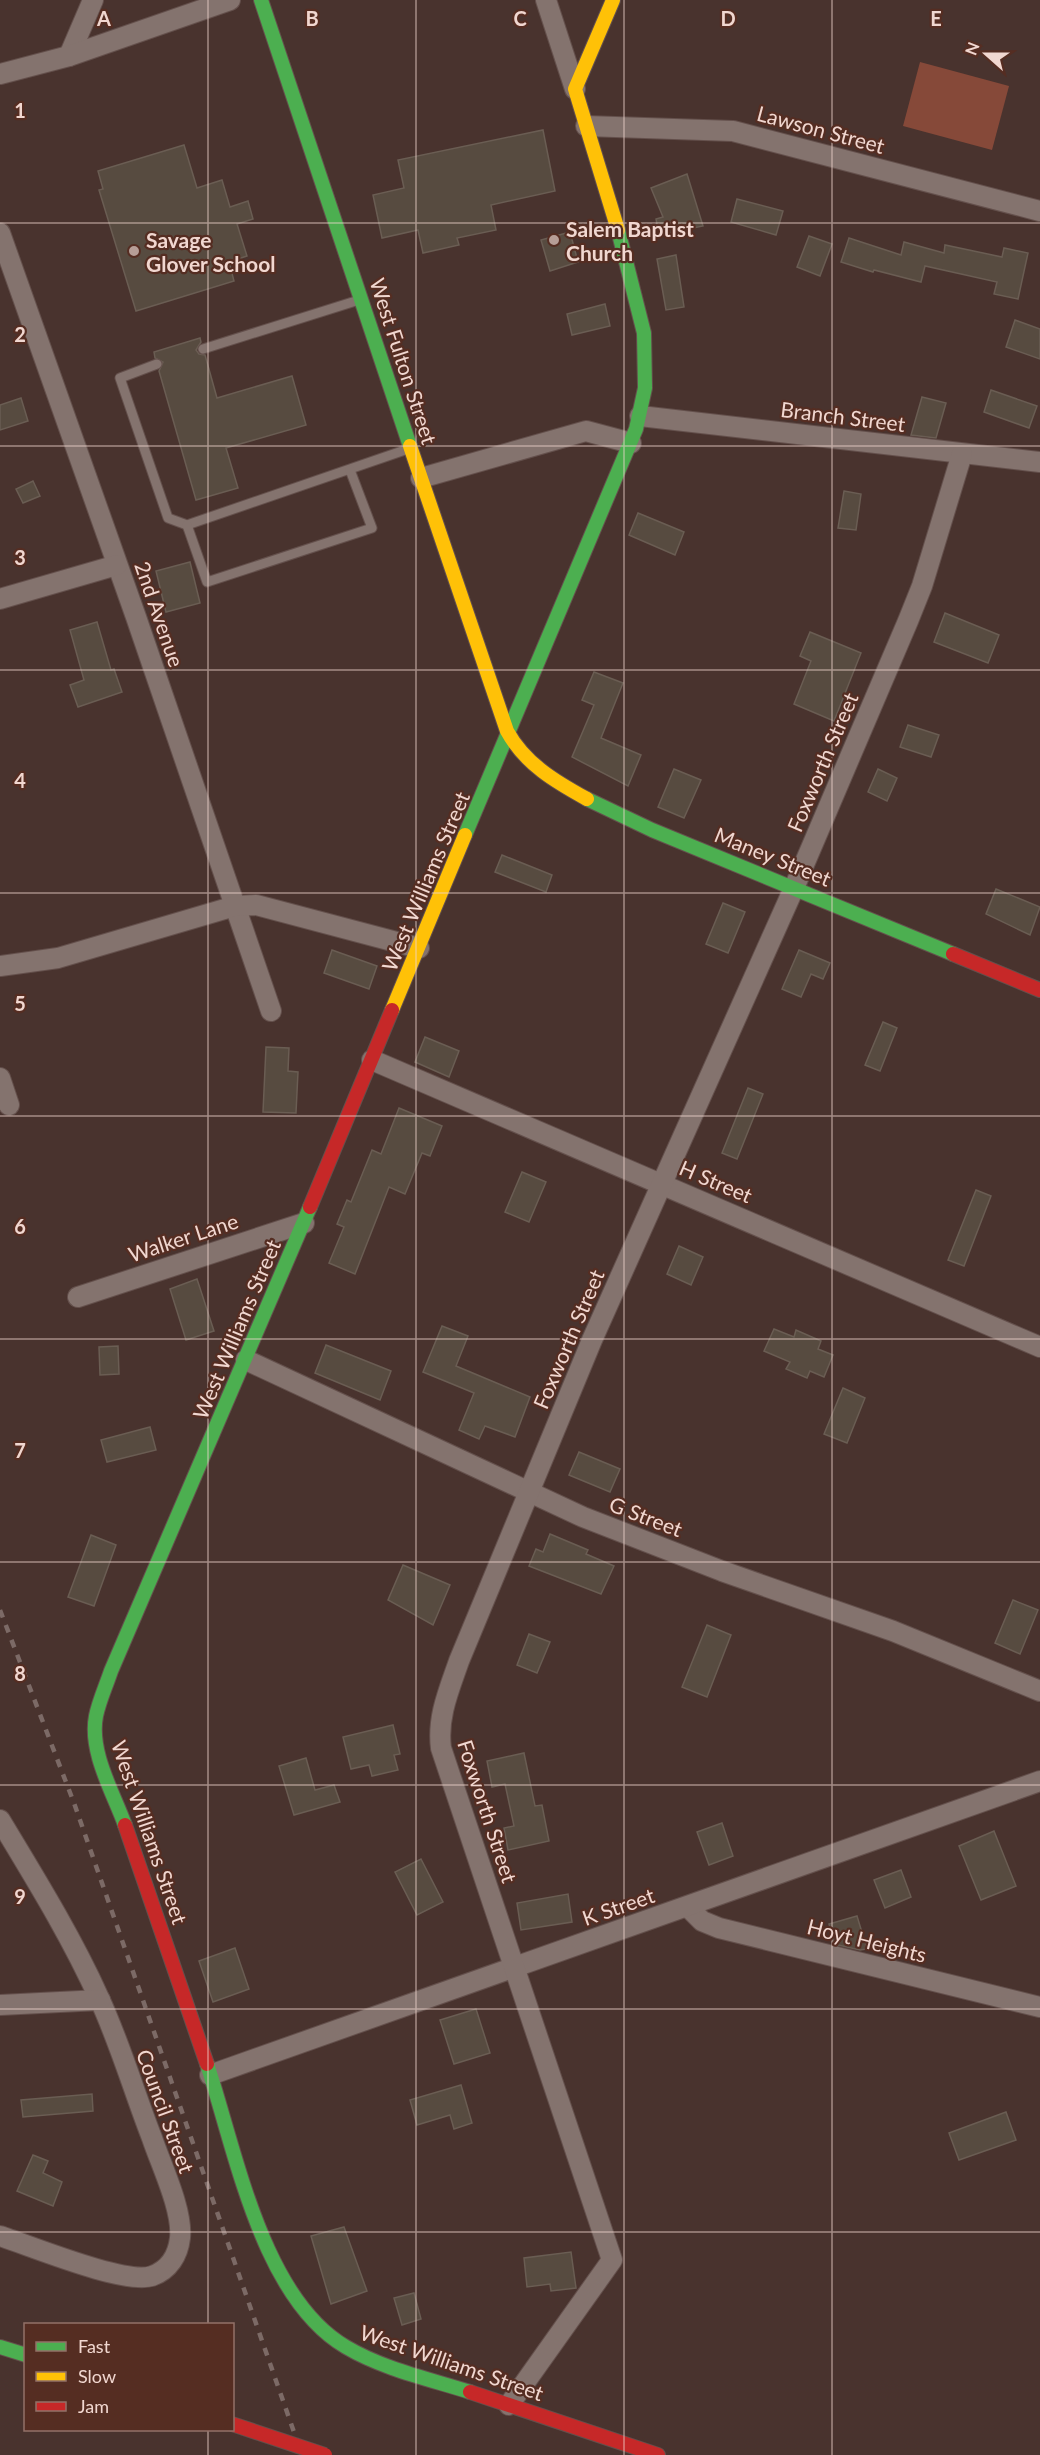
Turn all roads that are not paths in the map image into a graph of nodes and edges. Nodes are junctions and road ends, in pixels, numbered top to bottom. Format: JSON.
{"nodes":[{"id":1,"x":93,"y":0,"type":"edge"},
{"id":2,"x":230,"y":0,"type":"edge"},
{"id":3,"x":261,"y":0,"type":"edge"},
{"id":4,"x":546,"y":0,"type":"edge"},
{"id":5,"x":613,"y":0,"type":"edge"},
{"id":6,"x":69,"y":56,"type":"junction"},
{"id":7,"x":0,"y":74,"type":"edge"},
{"id":8,"x":575,"y":89,"type":"junction"},
{"id":9,"x":586,"y":126,"type":"junction"},
{"id":10,"x":1040,"y":211,"type":"edge"},
{"id":11,"x":0,"y":233,"type":"edge"},
{"id":12,"x":362,"y":299,"type":"junction"},
{"id":13,"x":203,"y":349,"type":"dead end"},
{"id":14,"x":157,"y":364,"type":"dead end"},
{"id":15,"x":640,"y":416,"type":"junction"},
{"id":16,"x":631,"y":442,"type":"junction"},
{"id":17,"x":410,"y":448,"type":"junction"},
{"id":18,"x":962,"y":454,"type":"junction"},
{"id":19,"x":1040,"y":462,"type":"edge"},
{"id":20,"x":350,"y":470,"type":"junction"},
{"id":21,"x":421,"y":478,"type":"junction"},
{"id":22,"x":187,"y":525,"type":"junction"},
{"id":23,"x":117,"y":565,"type":"junction"},
{"id":24,"x":0,"y":599,"type":"edge"},
{"id":25,"x":508,"y":734,"type":"junction"},
{"id":26,"x":794,"y":888,"type":"junction"},
{"id":27,"x":235,"y":906,"type":"junction"},
{"id":28,"x":419,"y":948,"type":"junction"},
{"id":29,"x":0,"y":966,"type":"edge"},
{"id":30,"x":1040,"y":990,"type":"edge"},
{"id":31,"x":271,"y":1011,"type":"dead end"},
{"id":32,"x":372,"y":1060,"type":"junction"},
{"id":33,"x":0,"y":1078,"type":"edge"},
{"id":34,"x":9,"y":1105,"type":"dead end"},
{"id":35,"x":663,"y":1184,"type":"junction"},
{"id":36,"x":304,"y":1223,"type":"junction"},
{"id":37,"x":78,"y":1297,"type":"dead end"},
{"id":38,"x":1040,"y":1347,"type":"edge"},
{"id":39,"x":246,"y":1360,"type":"junction"},
{"id":40,"x":530,"y":1491,"type":"junction"},
{"id":41,"x":1040,"y":1691,"type":"edge"},
{"id":42,"x":1040,"y":1781,"type":"edge"},
{"id":43,"x":0,"y":1820,"type":"edge"},
{"id":44,"x":688,"y":1907,"type":"junction"},
{"id":45,"x":513,"y":1968,"type":"junction"},
{"id":46,"x":100,"y":2000,"type":"junction"},
{"id":47,"x":0,"y":2005,"type":"edge"},
{"id":48,"x":1040,"y":2007,"type":"edge"},
{"id":49,"x":210,"y":2075,"type":"junction"},
{"id":50,"x":0,"y":2235,"type":"edge"},
{"id":51,"x":0,"y":2347,"type":"edge"},
{"id":52,"x":24,"y":2354,"type":"edge"},
{"id":53,"x":509,"y":2405,"type":"junction"},
{"id":54,"x":234,"y":2425,"type":"edge"},
{"id":55,"x":326,"y":2455,"type":"edge"},
{"id":56,"x":658,"y":2455,"type":"edge"}],
"edges":[{"from":1,"to":6,"type":"street"},
{"from":2,"to":6,"type":"street"},
{"from":3,"to":12,"type":"main road","name":"West Fulton Street"},
{"from":4,"to":8,"type":"street"},
{"from":5,"to":8,"type":"main road"},
{"from":6,"to":7,"type":"street"},
{"from":8,"to":9,"type":"main road","name":"West Williams Street"},
{"from":9,"to":10,"type":"street","name":"Lawson Street"},
{"from":9,"to":15,"type":"main road","name":"West Williams Street"},
{"from":11,"to":23,"type":"street","name":"2nd Avenue"},
{"from":12,"to":13,"type":"lane"},
{"from":12,"to":17,"type":"main road","name":"West Fulton Street"},
{"from":14,"to":22,"type":"lane"},
{"from":15,"to":16,"type":"main road","name":"West Williams Street"},
{"from":15,"to":18,"type":"street","name":"Branch Street"},
{"from":16,"to":21,"type":"street"},
{"from":16,"to":25,"type":"main road","name":"West Williams Street"},
{"from":17,"to":20,"type":"lane"},
{"from":17,"to":21,"type":"main road","name":"West Fulton Street"},
{"from":18,"to":19,"type":"street","name":"Branch Street"},
{"from":18,"to":26,"type":"street","name":"Foxworth Street"},
{"from":20,"to":22,"type":"lane"},
{"from":20,"to":22,"type":"lane"},
{"from":21,"to":25,"type":"main road","name":"West Fulton Street"},
{"from":23,"to":24,"type":"street"},
{"from":23,"to":27,"type":"street","name":"2nd Avenue"},
{"from":25,"to":26,"type":"main road","name":"Maney Street"},
{"from":25,"to":28,"type":"main road","name":"West Williams Street"},
{"from":26,"to":30,"type":"main road","name":"Maney Street"},
{"from":26,"to":35,"type":"street","name":"Foxworth Street"},
{"from":27,"to":28,"type":"street"},
{"from":27,"to":29,"type":"street"},
{"from":27,"to":31,"type":"street","name":"2nd Avenue"},
{"from":28,"to":32,"type":"main road","name":"West Williams Street"},
{"from":32,"to":35,"type":"street","name":"H Street"},
{"from":32,"to":36,"type":"main road","name":"West Williams Street"},
{"from":33,"to":34,"type":"street"},
{"from":35,"to":38,"type":"street","name":"H Street"},
{"from":35,"to":40,"type":"street","name":"Foxworth Street"},
{"from":36,"to":37,"type":"street","name":"Walker Lane"},
{"from":36,"to":39,"type":"main road","name":"West Williams Street"},
{"from":39,"to":40,"type":"street","name":"G Street"},
{"from":39,"to":49,"type":"main road","name":"West Williams Street"},
{"from":40,"to":41,"type":"street","name":"G Street"},
{"from":40,"to":45,"type":"street","name":"Foxworth Street"},
{"from":42,"to":44,"type":"street","name":"K Street"},
{"from":43,"to":46,"type":"street","name":"Council Street"},
{"from":44,"to":45,"type":"street","name":"K Street"},
{"from":44,"to":48,"type":"street","name":"Hoyt Heights"},
{"from":45,"to":49,"type":"street","name":"K Street"},
{"from":45,"to":53,"type":"street","name":"Foxworth Street"},
{"from":46,"to":47,"type":"street"},
{"from":46,"to":50,"type":"street","name":"Council Street"},
{"from":49,"to":53,"type":"main road","name":"West Williams Street"},
{"from":51,"to":52,"type":"main road"},
{"from":53,"to":56,"type":"main road","name":"West Williams Street"},
{"from":54,"to":55,"type":"main road","bridge":true}]}
